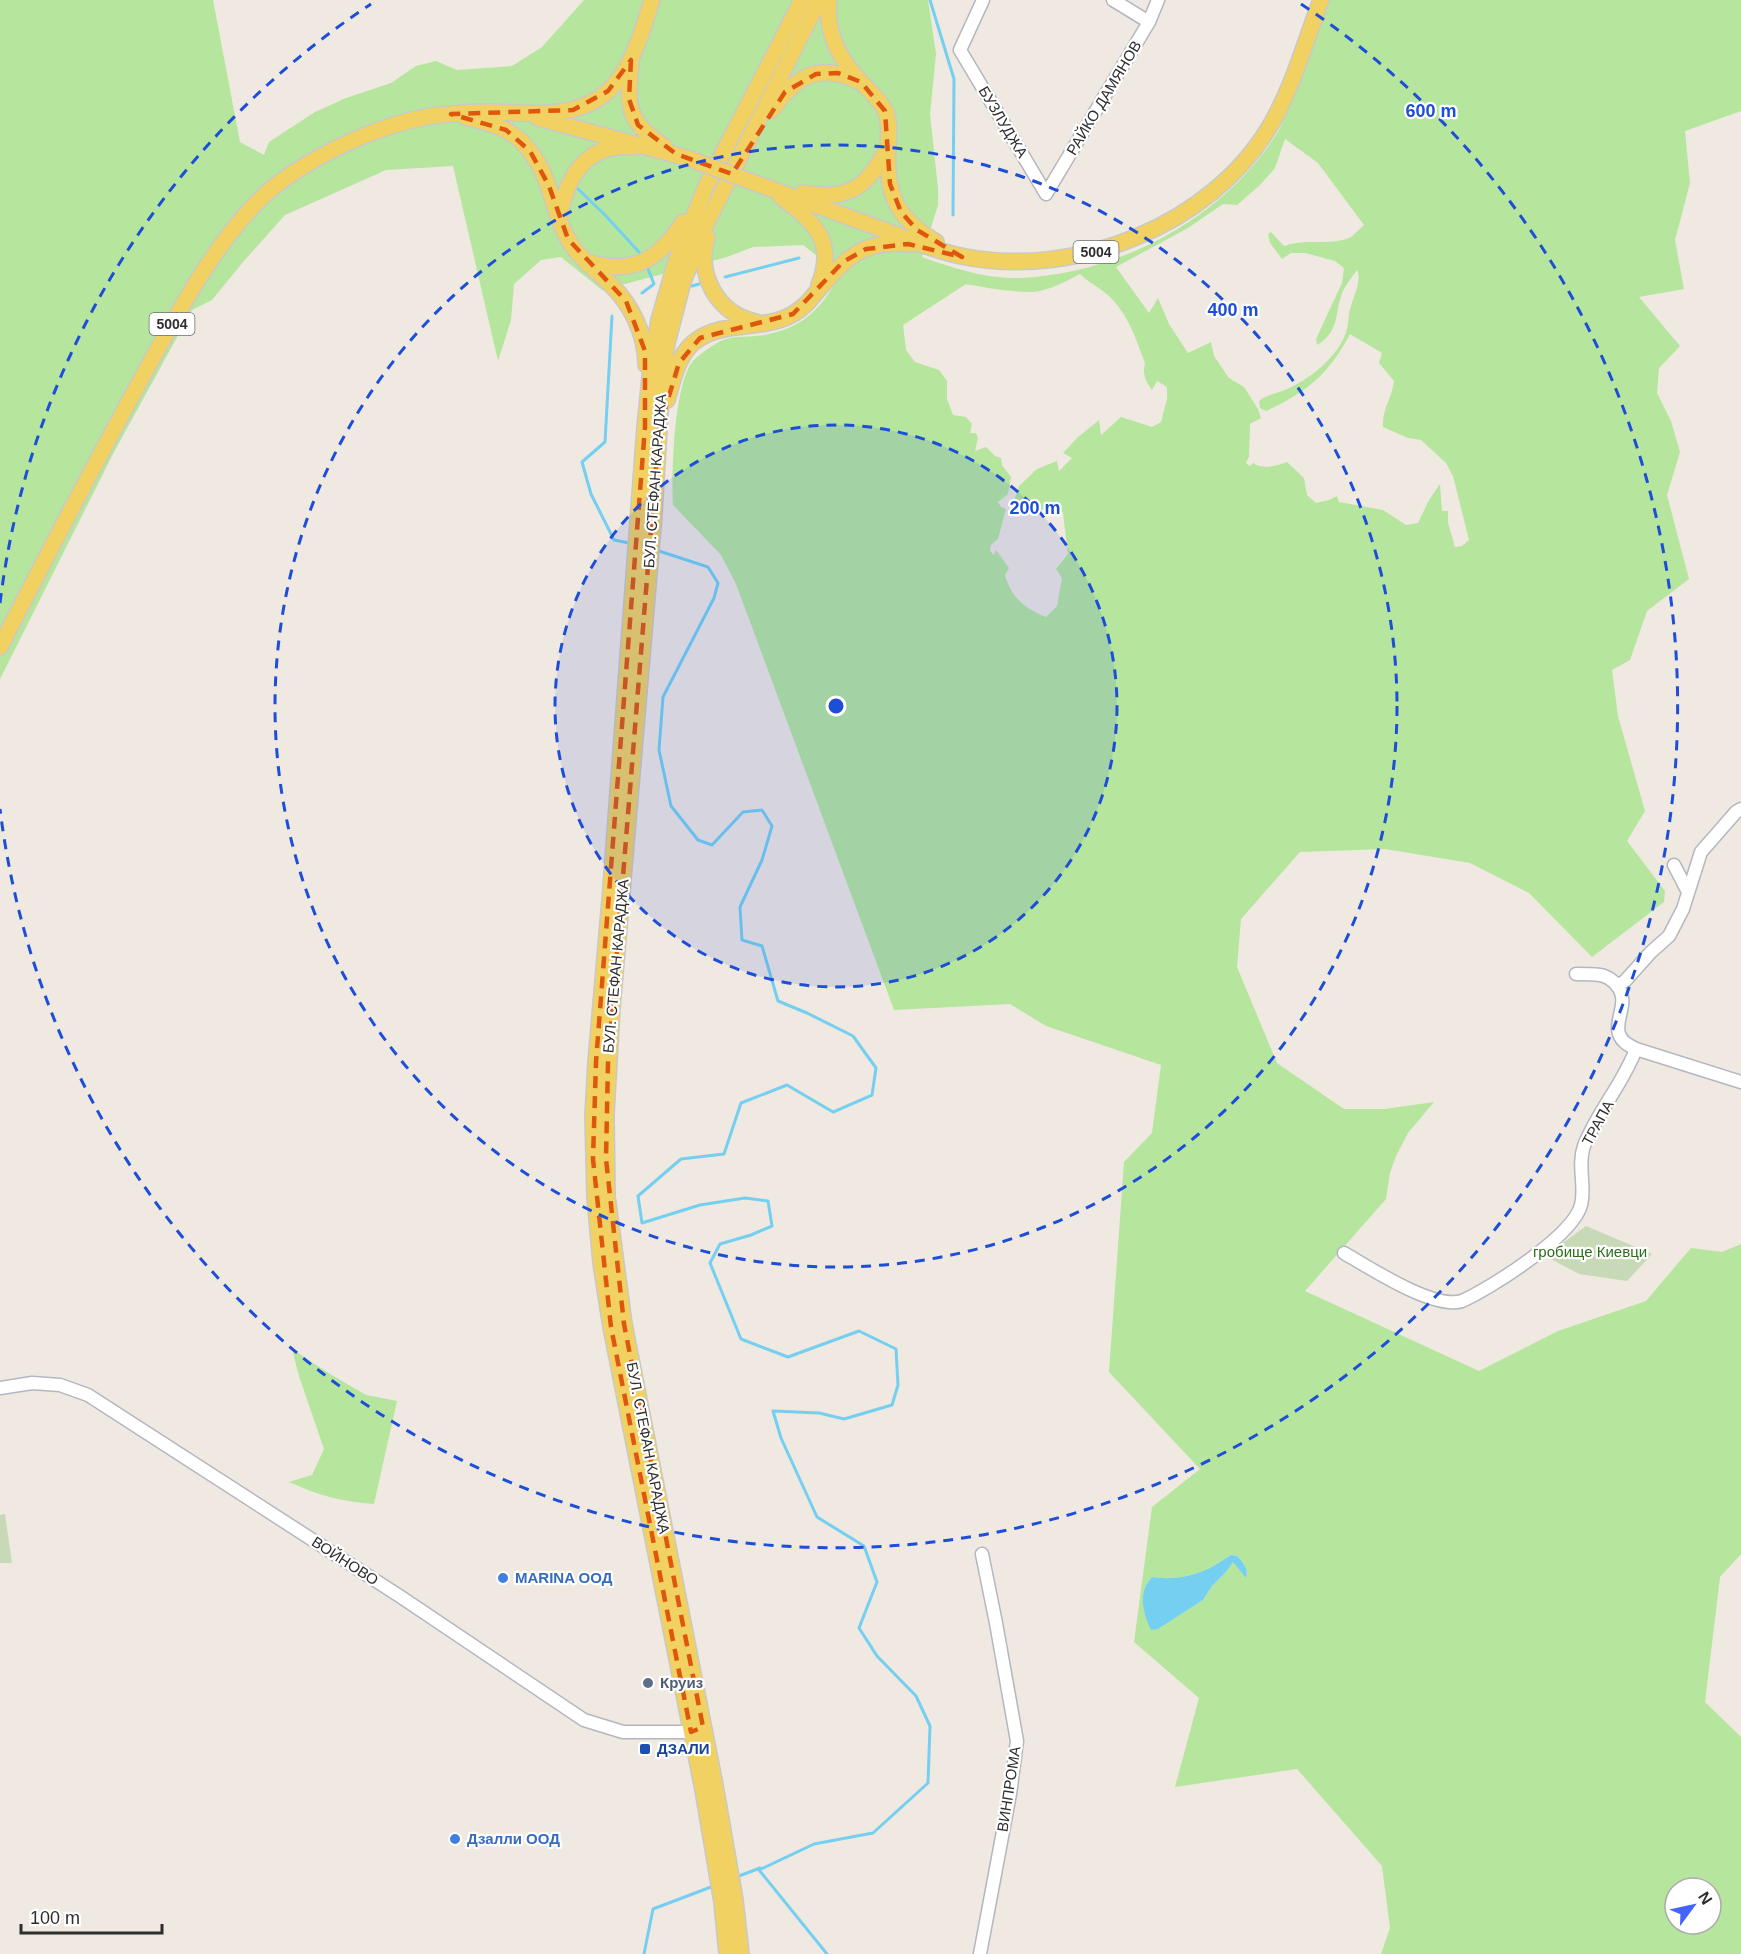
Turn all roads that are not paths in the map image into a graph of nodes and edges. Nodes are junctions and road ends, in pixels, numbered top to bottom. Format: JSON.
{"nodes":[{"id":1,"x":652,"y":0,"type":"edge"},
{"id":2,"x":819,"y":0,"type":"edge"},
{"id":3,"x":829,"y":0,"type":"edge"},
{"id":4,"x":983,"y":0,"type":"edge"},
{"id":5,"x":1113,"y":0,"type":"edge"},
{"id":6,"x":1158,"y":0,"type":"edge"},
{"id":7,"x":1321,"y":0,"type":"edge"},
{"id":8,"x":801,"y":1,"type":"edge"},
{"id":9,"x":1149,"y":22,"type":"junction"},
{"id":10,"x":631,"y":60,"type":"junction"},
{"id":11,"x":861,"y":82,"type":"junction"},
{"id":12,"x":518,"y":113,"type":"junction"},
{"id":13,"x":451,"y":114,"type":"junction"},
{"id":14,"x":888,"y":148,"type":"junction"},
{"id":15,"x":682,"y":156,"type":"junction"},
{"id":16,"x":740,"y":157,"type":"junction"},
{"id":17,"x":762,"y":185,"type":"junction"},
{"id":18,"x":706,"y":186,"type":"junction"},
{"id":19,"x":1046,"y":194,"type":"joint"},
{"id":20,"x":721,"y":195,"type":"junction"},
{"id":21,"x":560,"y":218,"type":"junction"},
{"id":22,"x":927,"y":246,"type":"junction"},
{"id":23,"x":962,"y":257,"type":"junction"},
{"id":24,"x":585,"y":261,"type":"junction"},
{"id":25,"x":815,"y":293,"type":"junction"},
{"id":26,"x":764,"y":324,"type":"junction"},
{"id":27,"x":652,"y":428,"type":"junction"},
{"id":28,"x":0,"y":647,"type":"edge"},
{"id":29,"x":1741,"y":809,"type":"edge"},
{"id":30,"x":1674,"y":865,"type":"dead end"},
{"id":31,"x":1688,"y":892,"type":"junction"},
{"id":32,"x":1576,"y":974,"type":"dead end"},
{"id":33,"x":1617,"y":986,"type":"junction"},
{"id":34,"x":1636,"y":1049,"type":"junction"},
{"id":35,"x":1741,"y":1082,"type":"edge"},
{"id":36,"x":1344,"y":1253,"type":"dead end"},
{"id":37,"x":0,"y":1388,"type":"edge"},
{"id":38,"x":982,"y":1554,"type":"dead end"},
{"id":39,"x":697,"y":1730,"type":"junction"},
{"id":40,"x":727,"y":1954,"type":"edge"},
{"id":41,"x":741,"y":1954,"type":"edge"},
{"id":42,"x":980,"y":1954,"type":"edge"}],
"edges":[{"from":1,"to":10,"type":"main road"},
{"from":2,"to":16,"type":"main road","name":"БУЛ. СТЕФАН КАРАДЖА"},
{"from":3,"to":11,"type":"main road"},
{"from":4,"to":19,"type":"street","name":"БУЗЛУДЖА"},
{"from":5,"to":9,"type":"street"},
{"from":6,"to":9,"type":"street","name":"РАЙКО ДАМЯНОВ"},
{"from":7,"to":23,"type":"main road","number":"5004"},
{"from":8,"to":18,"type":"main road","name":"БУЛ. СТЕФАН КАРАДЖА"},
{"from":9,"to":19,"type":"street","name":"РАЙКО ДАМЯНОВ"},
{"from":10,"to":12,"type":"main road"},
{"from":10,"to":15,"type":"main road"},
{"from":11,"to":14,"type":"main road"},
{"from":11,"to":16,"type":"main road"},
{"from":12,"to":13,"type":"main road","number":"5004"},
{"from":12,"to":15,"type":"main road","number":"5004"},
{"from":13,"to":21,"type":"main road"},
{"from":13,"to":28,"type":"main road","number":"5004"},
{"from":14,"to":17,"type":"main road"},
{"from":14,"to":23,"type":"main road"},
{"from":15,"to":17,"type":"main road","number":"5004","bridge":true},
{"from":15,"to":21,"type":"main road"},
{"from":16,"to":20,"type":"main road","name":"БУЛ. СТЕФАН КАРАДЖА"},
{"from":17,"to":22,"type":"main road","number":"5004"},
{"from":17,"to":25,"type":"main road"},
{"from":18,"to":24,"type":"main road"},
{"from":18,"to":27,"type":"main road","name":"БУЛ. СТЕФАН КАРАДЖА"},
{"from":20,"to":26,"type":"main road"},
{"from":20,"to":27,"type":"main road","name":"БУЛ. СТЕФАН КАРАДЖА"},
{"from":21,"to":24,"type":"main road"},
{"from":22,"to":23,"type":"main road","number":"5004"},
{"from":22,"to":25,"type":"main road"},
{"from":24,"to":27,"type":"main road"},
{"from":25,"to":26,"type":"main road"},
{"from":26,"to":27,"type":"main road"},
{"from":27,"to":39,"type":"main road","name":"БУЛ. СТЕФАН КАРАДЖА"},
{"from":29,"to":31,"type":"street"},
{"from":30,"to":31,"type":"street"},
{"from":31,"to":33,"type":"street"},
{"from":32,"to":33,"type":"street"},
{"from":33,"to":34,"type":"street"},
{"from":34,"to":35,"type":"street"},
{"from":34,"to":36,"type":"street","name":"ТРАПА"},
{"from":37,"to":39,"type":"street","name":"ВОЙНОВО"},
{"from":38,"to":42,"type":"street","name":"ВИНПРОМА"},
{"from":39,"to":40,"type":"main road","name":"БУЛ. СТЕФАН КАРАДЖА"},
{"from":39,"to":41,"type":"main road","name":"БУЛ. СТЕФАН КАРАДЖА"}]}
